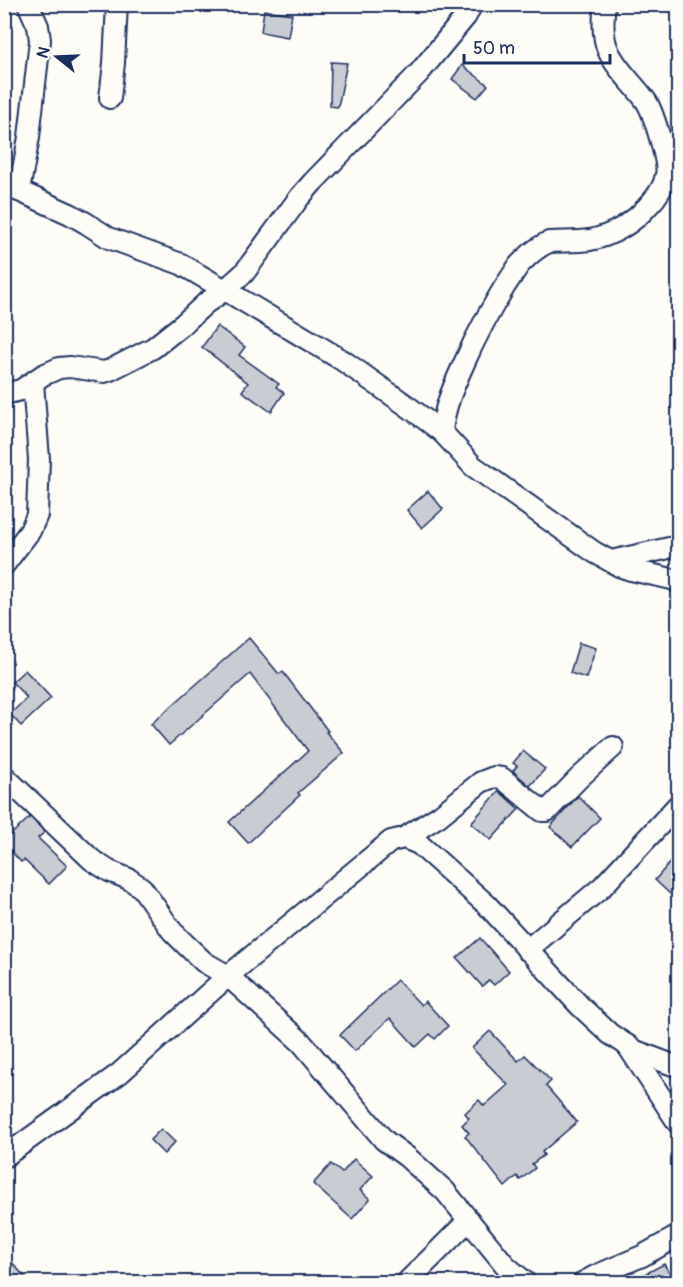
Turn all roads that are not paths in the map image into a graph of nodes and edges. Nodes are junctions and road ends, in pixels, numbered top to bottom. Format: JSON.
{"nodes":[{"id":1,"x":28,"y":4,"type":"edge"},
{"id":2,"x":43,"y":4,"type":"edge"},
{"id":3,"x":117,"y":4,"type":"edge"},
{"id":4,"x":472,"y":4,"type":"edge"},
{"id":5,"x":605,"y":4,"type":"edge"},
{"id":6,"x":39,"y":26,"type":"junction"},
{"id":7,"x":111,"y":98,"type":"dead end"},
{"id":8,"x":12,"y":189,"type":"edge"},
{"id":9,"x":225,"y":290,"type":"junction"},
{"id":10,"x":33,"y":383,"type":"junction"},
{"id":11,"x":4,"y":394,"type":"edge"},
{"id":12,"x":442,"y":432,"type":"junction"},
{"id":13,"x":678,"y":546,"type":"edge"},
{"id":14,"x":611,"y":561,"type":"junction"},
{"id":15,"x":4,"y":565,"type":"edge"},
{"id":16,"x":678,"y":582,"type":"edge"},
{"id":17,"x":614,"y":747,"type":"dead end"},
{"id":18,"x":4,"y":776,"type":"edge"},
{"id":19,"x":678,"y":805,"type":"edge"},
{"id":20,"x":404,"y":838,"type":"junction"},
{"id":21,"x":527,"y":950,"type":"junction"},
{"id":22,"x":228,"y":976,"type":"junction"},
{"id":23,"x":627,"y":1045,"type":"junction"},
{"id":24,"x":678,"y":1067,"type":"edge"},
{"id":25,"x":678,"y":1123,"type":"edge"},
{"id":26,"x":4,"y":1157,"type":"edge"},
{"id":27,"x":469,"y":1220,"type":"junction"},
{"id":28,"x":678,"y":1236,"type":"edge"},
{"id":29,"x":407,"y":1282,"type":"edge"},
{"id":30,"x":525,"y":1282,"type":"edge"},
{"id":31,"x":584,"y":1282,"type":"edge"}],
"edges":[{"from":1,"to":6,"type":"street"},
{"from":2,"to":6,"type":"street"},
{"from":3,"to":7,"type":"street"},
{"from":4,"to":9,"type":"street"},
{"from":5,"to":12,"type":"street"},
{"from":6,"to":8,"type":"street"},
{"from":8,"to":9,"type":"street"},
{"from":9,"to":10,"type":"street"},
{"from":9,"to":12,"type":"street"},
{"from":10,"to":11,"type":"street"},
{"from":10,"to":15,"type":"street"},
{"from":12,"to":14,"type":"street"},
{"from":13,"to":14,"type":"street"},
{"from":14,"to":16,"type":"street"},
{"from":17,"to":20,"type":"street"},
{"from":18,"to":22,"type":"street"},
{"from":19,"to":21,"type":"street"},
{"from":20,"to":21,"type":"street"},
{"from":20,"to":22,"type":"street"},
{"from":21,"to":23,"type":"street"},
{"from":22,"to":26,"type":"street"},
{"from":22,"to":27,"type":"street"},
{"from":23,"to":24,"type":"street"},
{"from":23,"to":25,"type":"street"},
{"from":27,"to":29,"type":"street"},
{"from":27,"to":30,"type":"street"},
{"from":28,"to":31,"type":"street"}]}
